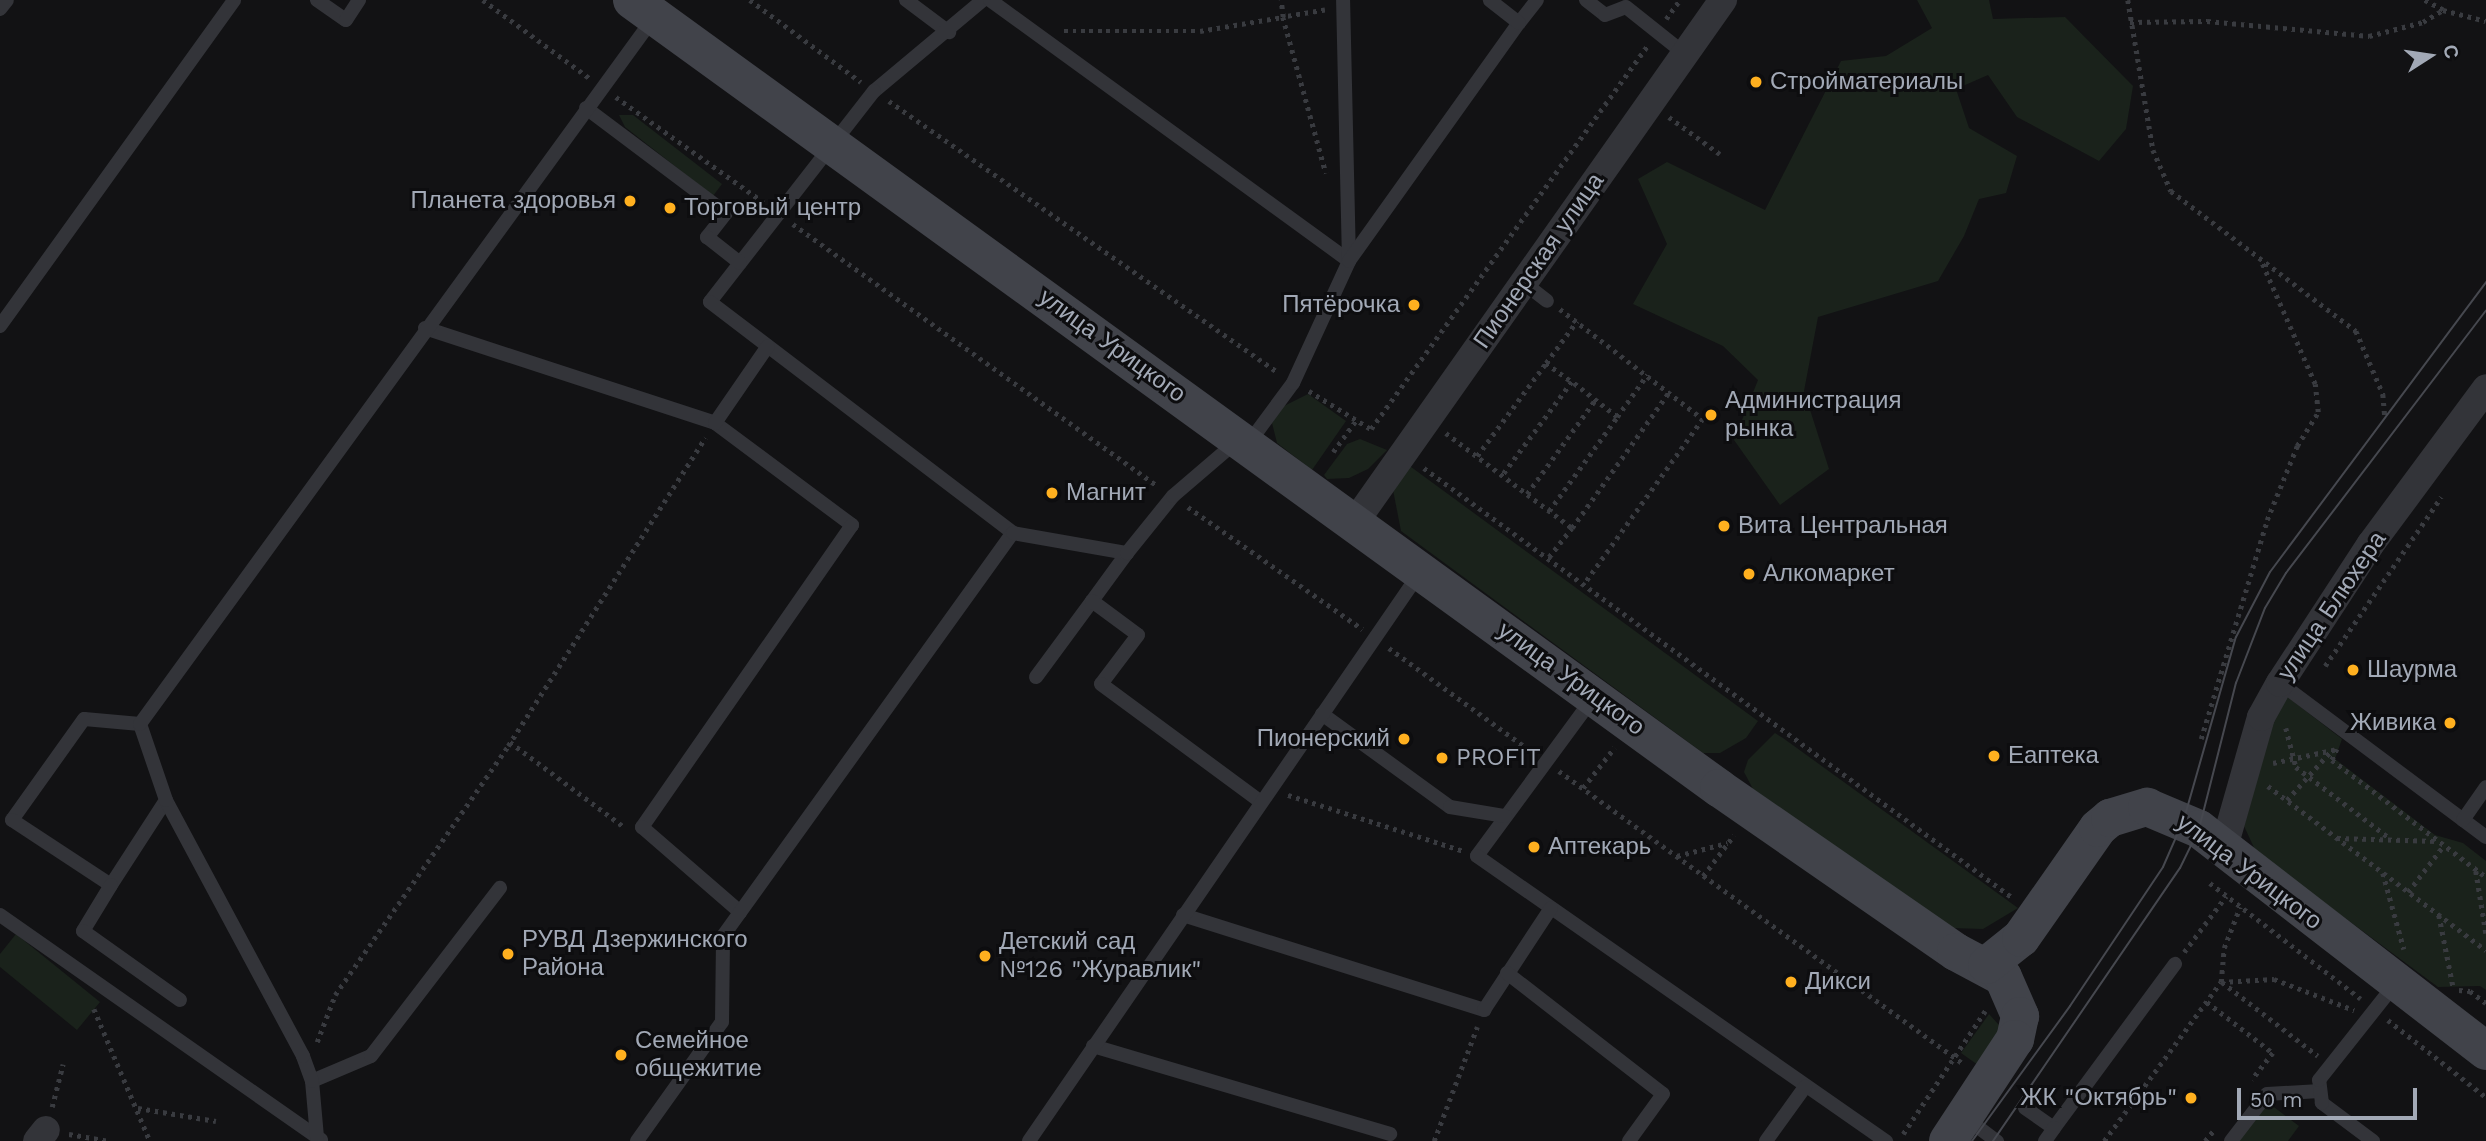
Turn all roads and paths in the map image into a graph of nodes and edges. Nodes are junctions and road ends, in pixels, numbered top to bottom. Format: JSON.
{"nodes":[{"id":1,"x":7,"y":0,"type":"edge"},
{"id":2,"x":234,"y":0,"type":"edge"},
{"id":3,"x":317,"y":0,"type":"edge"},
{"id":4,"x":359,"y":0,"type":"edge"},
{"id":5,"x":483,"y":0,"type":"edge"},
{"id":6,"x":751,"y":0,"type":"edge"},
{"id":7,"x":906,"y":0,"type":"edge"},
{"id":8,"x":983,"y":0,"type":"edge"},
{"id":9,"x":990,"y":0,"type":"edge"},
{"id":10,"x":1281,"y":0,"type":"edge"},
{"id":11,"x":1490,"y":0,"type":"edge"},
{"id":12,"x":1538,"y":0,"type":"edge"},
{"id":13,"x":1586,"y":0,"type":"edge"},
{"id":14,"x":1680,"y":0,"type":"edge"},
{"id":15,"x":1723,"y":0,"type":"edge"},
{"id":16,"x":2128,"y":0,"type":"edge"},
{"id":17,"x":2424,"y":0,"type":"edge"},
{"id":18,"x":1343,"y":4,"type":"edge"},
{"id":19,"x":644,"y":8,"type":"edge"},
{"id":20,"x":0,"y":9,"type":"edge"},
{"id":21,"x":2443,"y":10,"type":"junction"},
{"id":22,"x":1283,"y":17,"type":"junction"},
{"id":23,"x":2486,"y":21,"type":"edge"},
{"id":24,"x":2130,"y":22,"type":"junction"},
{"id":25,"x":1519,"y":23,"type":"junction"},
{"id":26,"x":949,"y":32,"type":"junction"},
{"id":27,"x":1657,"y":32,"type":"junction"},
{"id":28,"x":1035,"y":33,"type":"junction"},
{"id":29,"x":1685,"y":54,"type":"junction"},
{"id":30,"x":602,"y":87,"type":"junction"},
{"id":31,"x":874,"y":91,"type":"junction"},
{"id":32,"x":1650,"y":104,"type":"junction"},
{"id":33,"x":586,"y":108,"type":"junction"},
{"id":34,"x":831,"y":142,"type":"junction"},
{"id":35,"x":1720,"y":154,"type":"dead end"},
{"id":36,"x":1329,"y":184,"type":"dead end"},
{"id":37,"x":778,"y":213,"type":"junction"},
{"id":38,"x":2260,"y":258,"type":"junction"},
{"id":39,"x":1349,"y":261,"type":"junction"},
{"id":40,"x":740,"y":263,"type":"junction"},
{"id":41,"x":1524,"y":283,"type":"junction"},
{"id":42,"x":1548,"y":301,"type":"joint"},
{"id":43,"x":1577,"y":321,"type":"junction"},
{"id":44,"x":0,"y":326,"type":"edge"},
{"id":45,"x":425,"y":328,"type":"junction"},
{"id":46,"x":768,"y":346,"type":"junction"},
{"id":47,"x":1546,"y":363,"type":"junction"},
{"id":48,"x":1647,"y":375,"type":"junction"},
{"id":49,"x":1572,"y":382,"type":"junction"},
{"id":50,"x":1293,"y":383,"type":"junction"},
{"id":51,"x":2486,"y":388,"type":"edge"},
{"id":52,"x":1669,"y":392,"type":"junction"},
{"id":53,"x":1595,"y":400,"type":"junction"},
{"id":54,"x":1617,"y":417,"type":"junction"},
{"id":55,"x":2385,"y":417,"type":"dead end"},
{"id":56,"x":1426,"y":419,"type":"junction"},
{"id":57,"x":1356,"y":420,"type":"junction"},
{"id":58,"x":715,"y":423,"type":"junction"},
{"id":59,"x":1243,"y":441,"type":"junction"},
{"id":60,"x":1333,"y":452,"type":"dead end"},
{"id":61,"x":1478,"y":456,"type":"junction"},
{"id":62,"x":1419,"y":464,"type":"dead end"},
{"id":63,"x":1502,"y":475,"type":"junction"},
{"id":64,"x":1527,"y":494,"type":"junction"},
{"id":65,"x":2442,"y":495,"type":"dead end"},
{"id":66,"x":1173,"y":496,"type":"junction"},
{"id":67,"x":1549,"y":511,"type":"junction"},
{"id":68,"x":1354,"y":522,"type":"junction"},
{"id":69,"x":1572,"y":528,"type":"junction"},
{"id":70,"x":1013,"y":533,"type":"junction"},
{"id":71,"x":1127,"y":553,"type":"junction"},
{"id":72,"x":1549,"y":557,"type":"junction"},
{"id":73,"x":1422,"y":570,"type":"junction"},
{"id":74,"x":1585,"y":583,"type":"junction"},
{"id":75,"x":1092,"y":601,"type":"junction"},
{"id":76,"x":1375,"y":638,"type":"junction"},
{"id":77,"x":1036,"y":677,"type":"dead end"},
{"id":78,"x":2280,"y":683,"type":"junction"},
{"id":79,"x":1595,"y":696,"type":"junction"},
{"id":80,"x":2303,"y":698,"type":"junction"},
{"id":81,"x":1322,"y":714,"type":"junction"},
{"id":82,"x":2283,"y":717,"type":"dead end"},
{"id":83,"x":140,"y":724,"type":"junction"},
{"id":84,"x":2201,"y":739,"type":"dead end"},
{"id":85,"x":510,"y":742,"type":"junction"},
{"id":86,"x":1616,"y":744,"type":"dead end"},
{"id":87,"x":2294,"y":759,"type":"junction"},
{"id":88,"x":2332,"y":760,"type":"dead end"},
{"id":89,"x":1545,"y":761,"type":"junction"},
{"id":90,"x":2260,"y":766,"type":"dead end"},
{"id":91,"x":2256,"y":777,"type":"dead end"},
{"id":92,"x":2309,"y":777,"type":"junction"},
{"id":93,"x":2486,"y":787,"type":"edge"},
{"id":94,"x":1270,"y":789,"type":"junction"},
{"id":95,"x":1583,"y":789,"type":"junction"},
{"id":96,"x":166,"y":800,"type":"junction"},
{"id":97,"x":2287,"y":800,"type":"junction"},
{"id":98,"x":1261,"y":802,"type":"junction"},
{"id":99,"x":1505,"y":816,"type":"junction"},
{"id":100,"x":2463,"y":820,"type":"junction"},
{"id":101,"x":642,"y":827,"type":"junction"},
{"id":102,"x":1737,"y":831,"type":"dead end"},
{"id":103,"x":2486,"y":837,"type":"edge"},
{"id":104,"x":2337,"y":838,"type":"junction"},
{"id":105,"x":2391,"y":839,"type":"junction"},
{"id":106,"x":2438,"y":841,"type":"junction"},
{"id":107,"x":1728,"y":843,"type":"junction"},
{"id":108,"x":2444,"y":845,"type":"junction"},
{"id":109,"x":2224,"y":847,"type":"junction"},
{"id":110,"x":1477,"y":856,"type":"junction"},
{"id":111,"x":1677,"y":856,"type":"junction"},
{"id":112,"x":2476,"y":870,"type":"junction"},
{"id":113,"x":2383,"y":873,"type":"junction"},
{"id":114,"x":1703,"y":876,"type":"junction"},
{"id":115,"x":2486,"y":877,"type":"edge"},
{"id":116,"x":2210,"y":883,"type":"dead end"},
{"id":117,"x":111,"y":885,"type":"junction"},
{"id":118,"x":500,"y":888,"type":"dead end"},
{"id":119,"x":2408,"y":892,"type":"junction"},
{"id":120,"x":2226,"y":896,"type":"junction"},
{"id":121,"x":2017,"y":901,"type":"dead end"},
{"id":122,"x":1551,"y":908,"type":"junction"},
{"id":123,"x":740,"y":912,"type":"junction"},
{"id":124,"x":2438,"y":914,"type":"junction"},
{"id":125,"x":0,"y":915,"type":"edge"},
{"id":126,"x":1183,"y":915,"type":"junction"},
{"id":127,"x":2486,"y":933,"type":"edge"},
{"id":128,"x":2486,"y":950,"type":"edge"},
{"id":129,"x":2175,"y":964,"type":"joint"},
{"id":130,"x":1987,"y":965,"type":"junction"},
{"id":131,"x":1507,"y":973,"type":"junction"},
{"id":132,"x":2221,"y":982,"type":"junction"},
{"id":133,"x":2392,"y":984,"type":"junction"},
{"id":134,"x":2454,"y":989,"type":"dead end"},
{"id":135,"x":180,"y":1000,"type":"dead end"},
{"id":136,"x":2207,"y":1002,"type":"junction"},
{"id":137,"x":1990,"y":1004,"type":"dead end"},
{"id":138,"x":94,"y":1009,"type":"dead end"},
{"id":139,"x":1484,"y":1010,"type":"junction"},
{"id":140,"x":1093,"y":1046,"type":"junction"},
{"id":141,"x":2486,"y":1052,"type":"edge"},
{"id":142,"x":1953,"y":1055,"type":"junction"},
{"id":143,"x":63,"y":1064,"type":"dead end"},
{"id":144,"x":2330,"y":1066,"type":"junction"},
{"id":145,"x":1971,"y":1069,"type":"dead end"},
{"id":146,"x":312,"y":1081,"type":"junction"},
{"id":147,"x":2248,"y":1086,"type":"dead end"},
{"id":148,"x":1805,"y":1087,"type":"junction"},
{"id":149,"x":2320,"y":1091,"type":"junction"},
{"id":150,"x":137,"y":1108,"type":"junction"},
{"id":151,"x":2025,"y":1108,"type":"dead end"},
{"id":152,"x":2222,"y":1119,"type":"dead end"},
{"id":153,"x":216,"y":1121,"type":"dead end"},
{"id":154,"x":2054,"y":1128,"type":"junction"},
{"id":155,"x":1956,"y":1129,"type":"edge"},
{"id":156,"x":1390,"y":1134,"type":"dead end"},
{"id":157,"x":41,"y":1135,"type":"edge"},
{"id":158,"x":320,"y":1139,"type":"edge"},
{"id":159,"x":107,"y":1141,"type":"edge"},
{"id":160,"x":150,"y":1141,"type":"edge"},
{"id":161,"x":637,"y":1141,"type":"edge"},
{"id":162,"x":1029,"y":1141,"type":"edge"},
{"id":163,"x":1434,"y":1141,"type":"edge"},
{"id":164,"x":1629,"y":1141,"type":"edge"},
{"id":165,"x":1766,"y":1141,"type":"edge"},
{"id":166,"x":1886,"y":1141,"type":"edge"},
{"id":167,"x":1898,"y":1141,"type":"edge"},
{"id":168,"x":1997,"y":1141,"type":"edge"},
{"id":169,"x":2045,"y":1141,"type":"edge"},
{"id":170,"x":2104,"y":1141,"type":"edge"},
{"id":171,"x":2206,"y":1141,"type":"edge"},
{"id":172,"x":2231,"y":1141,"type":"edge"},
{"id":173,"x":2373,"y":1141,"type":"edge"}],
"edges":[{"from":1,"to":20,"type":"lane"},
{"from":2,"to":44,"type":"lane"},
{"from":3,"to":4,"type":"lane"},
{"from":5,"to":30,"type":"path"},
{"from":6,"to":31,"type":"path"},
{"from":7,"to":26,"type":"lane"},
{"from":8,"to":26,"type":"lane"},
{"from":9,"to":28,"type":"lane"},
{"from":10,"to":22,"type":"path"},
{"from":11,"to":25,"type":"lane"},
{"from":12,"to":25,"type":"lane"},
{"from":13,"to":27,"type":"lane"},
{"from":14,"to":27,"type":"path"},
{"from":15,"to":29,"type":"street","name":"Пионерская улица"},
{"from":16,"to":24,"type":"path"},
{"from":17,"to":21,"type":"path"},
{"from":18,"to":22,"type":"path"},
{"from":18,"to":39,"type":"lane"},
{"from":19,"to":30,"type":"lane"},
{"from":19,"to":34,"type":"street","name":"улица Урицкого"},
{"from":21,"to":23,"type":"path"},
{"from":21,"to":24,"type":"path"},
{"from":22,"to":28,"type":"path"},
{"from":22,"to":36,"type":"path"},
{"from":24,"to":38,"type":"path"},
{"from":25,"to":39,"type":"lane"},
{"from":26,"to":31,"type":"lane"},
{"from":27,"to":29,"type":"lane"},
{"from":27,"to":57,"type":"path"},
{"from":28,"to":39,"type":"lane"},
{"from":29,"to":32,"type":"street","name":"Пионерская улица"},
{"from":30,"to":33,"type":"lane"},
{"from":30,"to":37,"type":"path"},
{"from":31,"to":34,"type":"lane"},
{"from":31,"to":50,"type":"path"},
{"from":32,"to":35,"type":"path"},
{"from":32,"to":41,"type":"street","name":"Пионерская улица"},
{"from":33,"to":40,"type":"lane"},
{"from":33,"to":45,"type":"lane"},
{"from":34,"to":37,"type":"lane"},
{"from":34,"to":59,"type":"street","name":"улица Урицкого"},
{"from":37,"to":40,"type":"lane"},
{"from":37,"to":66,"type":"path"},
{"from":38,"to":55,"type":"path"},
{"from":38,"to":84,"type":"path"},
{"from":39,"to":50,"type":"lane"},
{"from":40,"to":46,"type":"lane"},
{"from":41,"to":42,"type":"lane"},
{"from":41,"to":56,"type":"street","name":"Пионерская улица"},
{"from":42,"to":43,"type":"path"},
{"from":43,"to":47,"type":"path"},
{"from":43,"to":48,"type":"path"},
{"from":45,"to":58,"type":"lane"},
{"from":45,"to":83,"type":"lane"},
{"from":46,"to":58,"type":"lane"},
{"from":46,"to":70,"type":"lane"},
{"from":47,"to":49,"type":"path"},
{"from":47,"to":61,"type":"path"},
{"from":48,"to":52,"type":"path"},
{"from":48,"to":54,"type":"path"},
{"from":49,"to":53,"type":"path"},
{"from":49,"to":63,"type":"path"},
{"from":50,"to":57,"type":"path"},
{"from":50,"to":59,"type":"lane"},
{"from":51,"to":78,"type":"street","name":"улица Блюхера"},
{"from":52,"to":69,"type":"path"},
{"from":52,"to":74,"type":"path"},
{"from":53,"to":54,"type":"path"},
{"from":53,"to":64,"type":"path"},
{"from":54,"to":67,"type":"path"},
{"from":56,"to":61,"type":"path"},
{"from":56,"to":68,"type":"street","name":"Пионерская улица"},
{"from":57,"to":60,"type":"path"},
{"from":58,"to":85,"type":"path"},
{"from":58,"to":101,"type":"lane"},
{"from":59,"to":66,"type":"lane"},
{"from":59,"to":68,"type":"street","name":"улица Урицкого"},
{"from":61,"to":63,"type":"path"},
{"from":62,"to":72,"type":"path"},
{"from":63,"to":64,"type":"path"},
{"from":64,"to":67,"type":"path"},
{"from":65,"to":80,"type":"path"},
{"from":66,"to":71,"type":"lane"},
{"from":66,"to":76,"type":"path"},
{"from":67,"to":69,"type":"path"},
{"from":68,"to":73,"type":"street","name":"улица Урицкого"},
{"from":69,"to":72,"type":"path"},
{"from":70,"to":71,"type":"lane"},
{"from":70,"to":123,"type":"lane"},
{"from":71,"to":75,"type":"lane"},
{"from":72,"to":74,"type":"path"},
{"from":73,"to":76,"type":"lane"},
{"from":73,"to":79,"type":"street","name":"улица Урицкого"},
{"from":74,"to":121,"type":"path"},
{"from":75,"to":77,"type":"lane"},
{"from":75,"to":98,"type":"lane"},
{"from":76,"to":81,"type":"lane"},
{"from":76,"to":89,"type":"path"},
{"from":78,"to":80,"type":"lane"},
{"from":78,"to":109,"type":"street","name":"улица Блюхера"},
{"from":79,"to":89,"type":"lane"},
{"from":79,"to":130,"type":"street","name":"улица Урицкого"},
{"from":80,"to":100,"type":"lane"},
{"from":81,"to":94,"type":"lane"},
{"from":81,"to":99,"type":"lane"},
{"from":82,"to":87,"type":"path"},
{"from":83,"to":96,"type":"lane"},
{"from":83,"to":117,"type":"lane"},
{"from":85,"to":101,"type":"path"},
{"from":85,"to":146,"type":"path"},
{"from":86,"to":95,"type":"path"},
{"from":87,"to":90,"type":"path"},
{"from":87,"to":92,"type":"path"},
{"from":87,"to":92,"type":"path"},
{"from":88,"to":106,"type":"path"},
{"from":89,"to":95,"type":"path"},
{"from":89,"to":99,"type":"lane"},
{"from":91,"to":97,"type":"path"},
{"from":92,"to":97,"type":"path"},
{"from":92,"to":105,"type":"path"},
{"from":93,"to":100,"type":"lane"},
{"from":94,"to":98,"type":"lane"},
{"from":94,"to":110,"type":"path"},
{"from":95,"to":111,"type":"path"},
{"from":96,"to":117,"type":"lane"},
{"from":96,"to":146,"type":"lane"},
{"from":97,"to":104,"type":"path"},
{"from":98,"to":126,"type":"lane"},
{"from":99,"to":110,"type":"lane"},
{"from":100,"to":103,"type":"lane"},
{"from":101,"to":123,"type":"lane"},
{"from":102,"to":107,"type":"path"},
{"from":104,"to":105,"type":"path"},
{"from":104,"to":113,"type":"path"},
{"from":105,"to":106,"type":"path"},
{"from":106,"to":108,"type":"path"},
{"from":107,"to":111,"type":"path"},
{"from":107,"to":114,"type":"path"},
{"from":108,"to":112,"type":"path"},
{"from":108,"to":119,"type":"path"},
{"from":109,"to":130,"type":"street","name":"улица Урицкого"},
{"from":109,"to":133,"type":"street","name":"улица Урицкого"},
{"from":110,"to":122,"type":"lane"},
{"from":111,"to":114,"type":"path"},
{"from":112,"to":115,"type":"path"},
{"from":112,"to":127,"type":"path"},
{"from":113,"to":119,"type":"path"},
{"from":113,"to":133,"type":"path"},
{"from":114,"to":142,"type":"path"},
{"from":116,"to":120,"type":"path"},
{"from":117,"to":135,"type":"lane"},
{"from":118,"to":146,"type":"lane"},
{"from":119,"to":124,"type":"path"},
{"from":120,"to":129,"type":"path"},
{"from":120,"to":132,"type":"path"},
{"from":122,"to":131,"type":"lane"},
{"from":122,"to":148,"type":"lane"},
{"from":123,"to":161,"type":"lane"},
{"from":124,"to":128,"type":"path"},
{"from":124,"to":134,"type":"path"},
{"from":125,"to":158,"type":"lane"},
{"from":126,"to":139,"type":"lane"},
{"from":126,"to":140,"type":"lane"},
{"from":129,"to":154,"type":"lane"},
{"from":130,"to":155,"type":"street"},
{"from":131,"to":139,"type":"lane"},
{"from":131,"to":164,"type":"lane"},
{"from":132,"to":133,"type":"path"},
{"from":132,"to":136,"type":"path"},
{"from":132,"to":144,"type":"path"},
{"from":133,"to":141,"type":"street","name":"улица Урицкого"},
{"from":133,"to":144,"type":"lane"},
{"from":136,"to":147,"type":"path"},
{"from":136,"to":170,"type":"path"},
{"from":137,"to":142,"type":"path"},
{"from":138,"to":150,"type":"path"},
{"from":139,"to":163,"type":"path"},
{"from":140,"to":156,"type":"lane"},
{"from":140,"to":162,"type":"lane"},
{"from":142,"to":145,"type":"path"},
{"from":142,"to":167,"type":"path"},
{"from":143,"to":157,"type":"path"},
{"from":144,"to":149,"type":"lane"},
{"from":146,"to":158,"type":"lane"},
{"from":148,"to":165,"type":"lane"},
{"from":148,"to":166,"type":"lane"},
{"from":149,"to":172,"type":"lane"},
{"from":149,"to":173,"type":"lane"},
{"from":150,"to":153,"type":"path"},
{"from":150,"to":160,"type":"path"},
{"from":151,"to":154,"type":"lane"},
{"from":152,"to":171,"type":"path"},
{"from":154,"to":169,"type":"lane"},
{"from":155,"to":168,"type":"lane"},
{"from":157,"to":159,"type":"path"}]}
